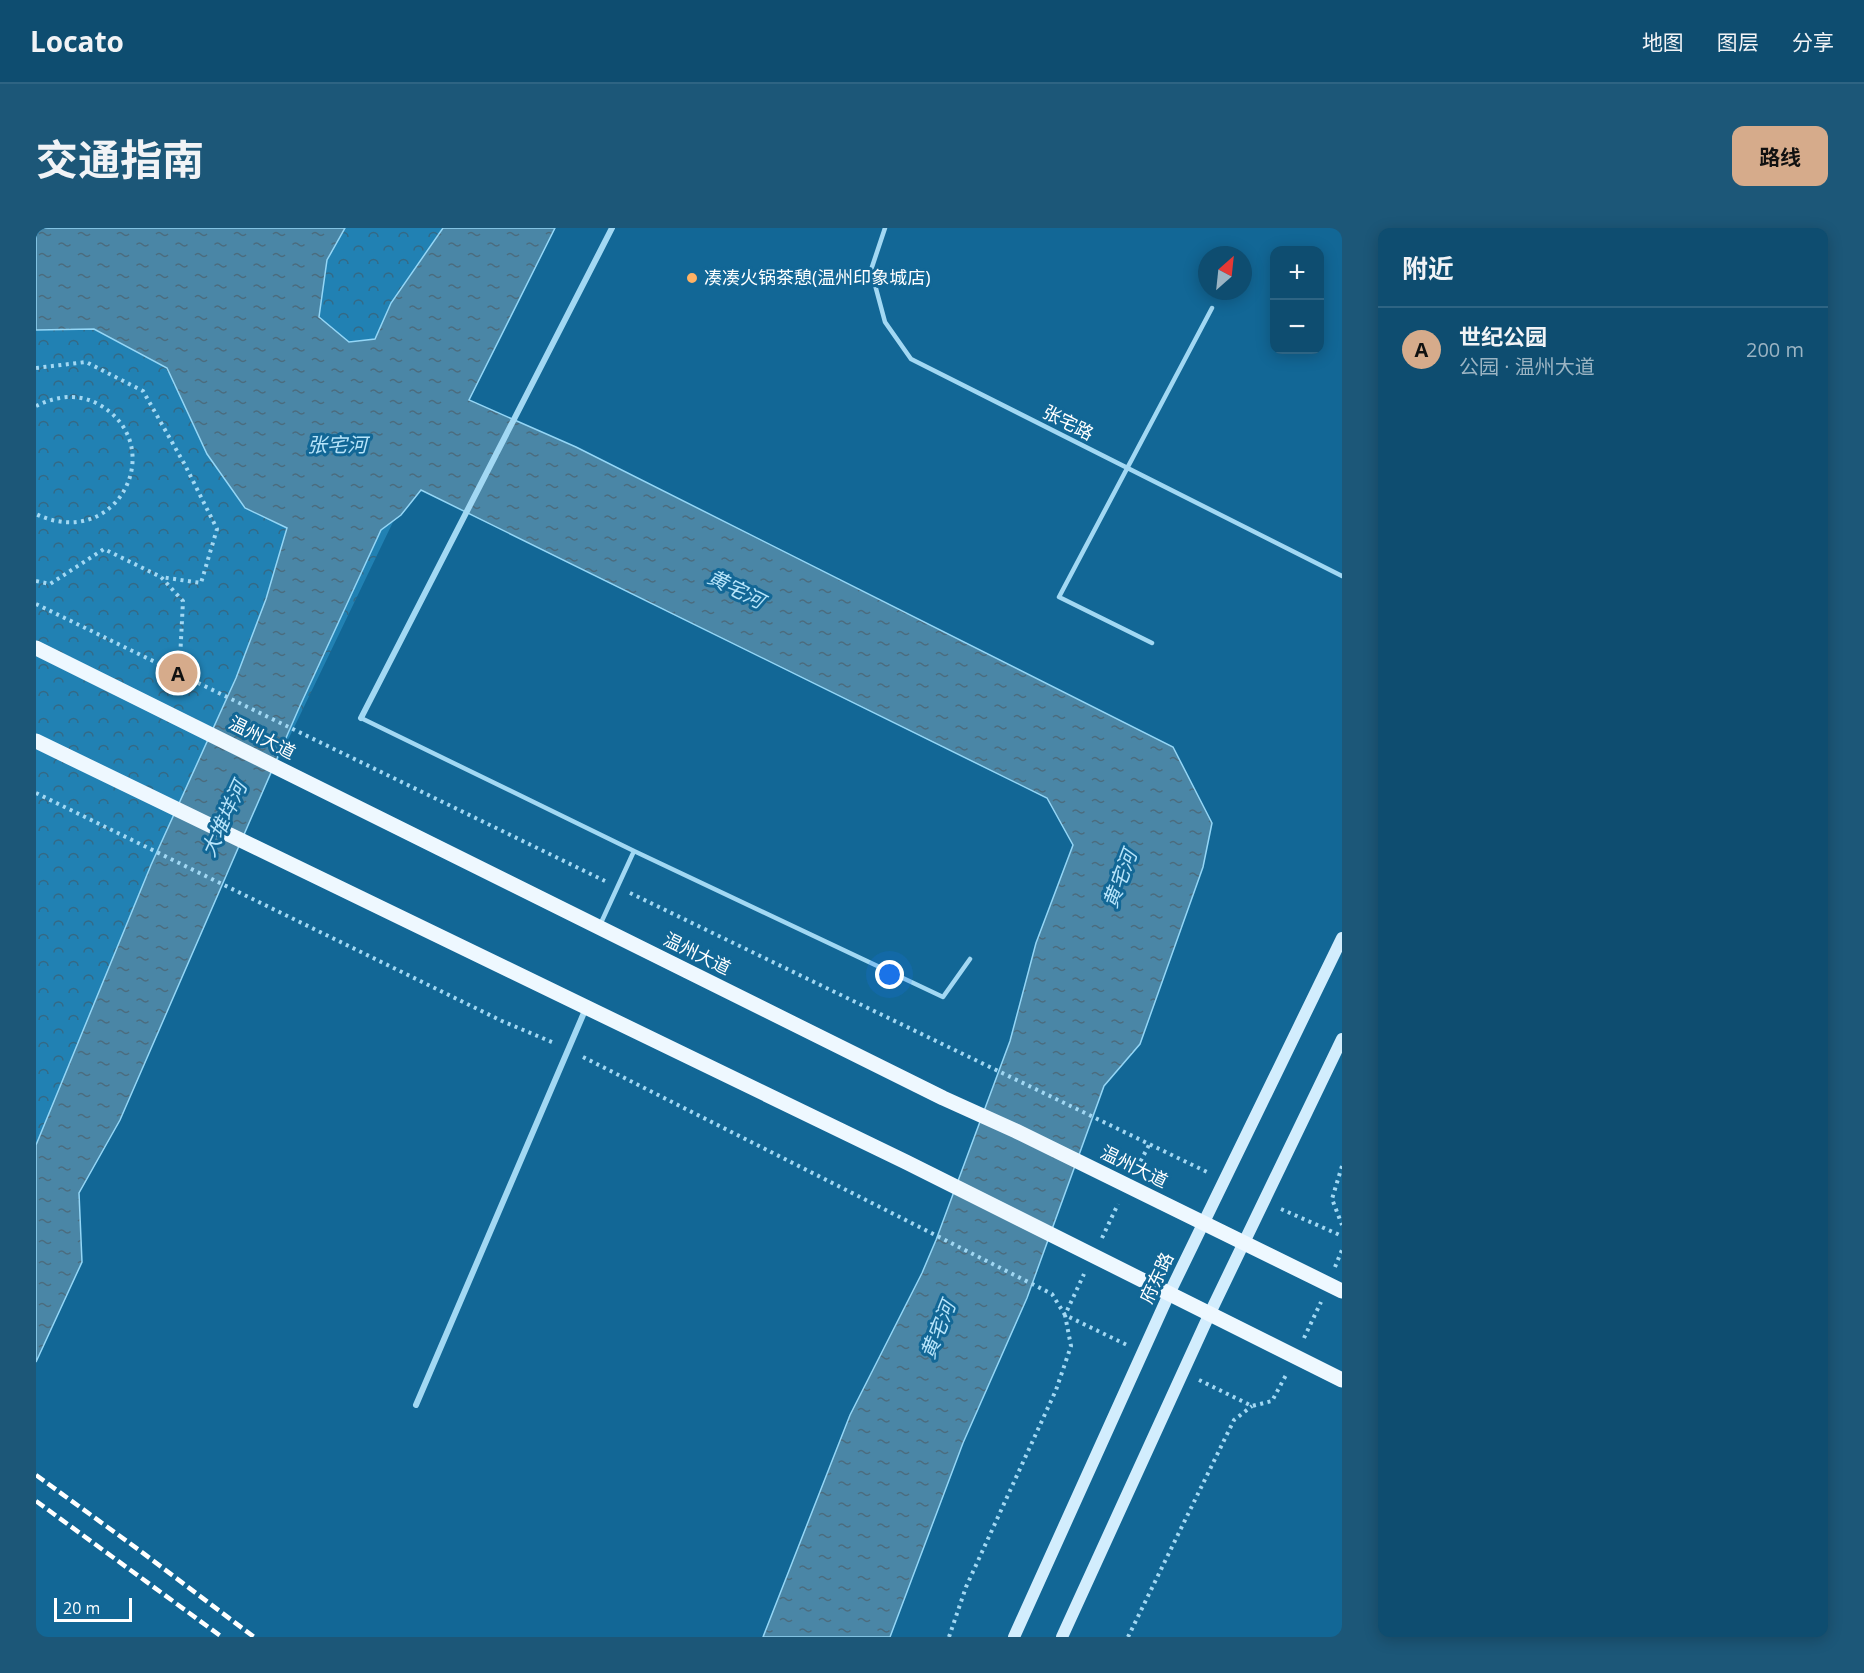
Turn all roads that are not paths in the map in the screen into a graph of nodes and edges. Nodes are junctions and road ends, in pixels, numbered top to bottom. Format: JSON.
{"nodes":[{"id":1,"x":612,"y":228,"type":"edge"},
{"id":2,"x":885,"y":228,"type":"edge"},
{"id":3,"x":1212,"y":308,"type":"dead end"},
{"id":4,"x":1127,"y":468,"type":"junction"},
{"id":5,"x":1342,"y":576,"type":"edge"},
{"id":6,"x":1152,"y":643,"type":"dead end"},
{"id":7,"x":36,"y":648,"type":"edge"},
{"id":8,"x":361,"y":718,"type":"joint"},
{"id":9,"x":36,"y":741,"type":"edge"},
{"id":10,"x":634,"y":851,"type":"junction"},
{"id":11,"x":599,"y":927,"type":"junction"},
{"id":12,"x":1342,"y":938,"type":"edge"},
{"id":13,"x":969,"y":959,"type":"dead end"},
{"id":14,"x":586,"y":1008,"type":"junction"},
{"id":15,"x":1342,"y":1039,"type":"edge"},
{"id":16,"x":1204,"y":1221,"type":"junction"},
{"id":17,"x":1244,"y":1243,"type":"junction"},
{"id":18,"x":1342,"y":1291,"type":"edge"},
{"id":19,"x":1169,"y":1294,"type":"junction"},
{"id":20,"x":1210,"y":1313,"type":"junction"},
{"id":21,"x":1342,"y":1380,"type":"edge"},
{"id":22,"x":416,"y":1405,"type":"dead end"},
{"id":23,"x":1014,"y":1637,"type":"edge"},
{"id":24,"x":1062,"y":1637,"type":"edge"}],
"edges":[{"from":1,"to":8,"type":"street"},
{"from":2,"to":4,"type":"lane","name":"张宅路"},
{"from":3,"to":4,"type":"lane"},
{"from":4,"to":5,"type":"lane","name":"张宅路"},
{"from":4,"to":6,"type":"lane"},
{"from":7,"to":11,"type":"main road","name":"温州大道"},
{"from":8,"to":10,"type":"lane"},
{"from":9,"to":14,"type":"main road"},
{"from":10,"to":11,"type":"lane"},
{"from":10,"to":13,"type":"lane"},
{"from":11,"to":16,"type":"main road","name":"温州大道"},
{"from":12,"to":16,"type":"main road","name":"府东路"},
{"from":14,"to":19,"type":"main road"},
{"from":14,"to":22,"type":"street"},
{"from":15,"to":17,"type":"main road"},
{"from":16,"to":17,"type":"main road","name":"温州大道"},
{"from":16,"to":19,"type":"main road","name":"府东路"},
{"from":17,"to":18,"type":"main road","name":"温州大道"},
{"from":17,"to":20,"type":"main road"},
{"from":19,"to":20,"type":"main road"},
{"from":19,"to":23,"type":"main road","name":"府东路"},
{"from":20,"to":21,"type":"main road"},
{"from":20,"to":24,"type":"main road"}]}
